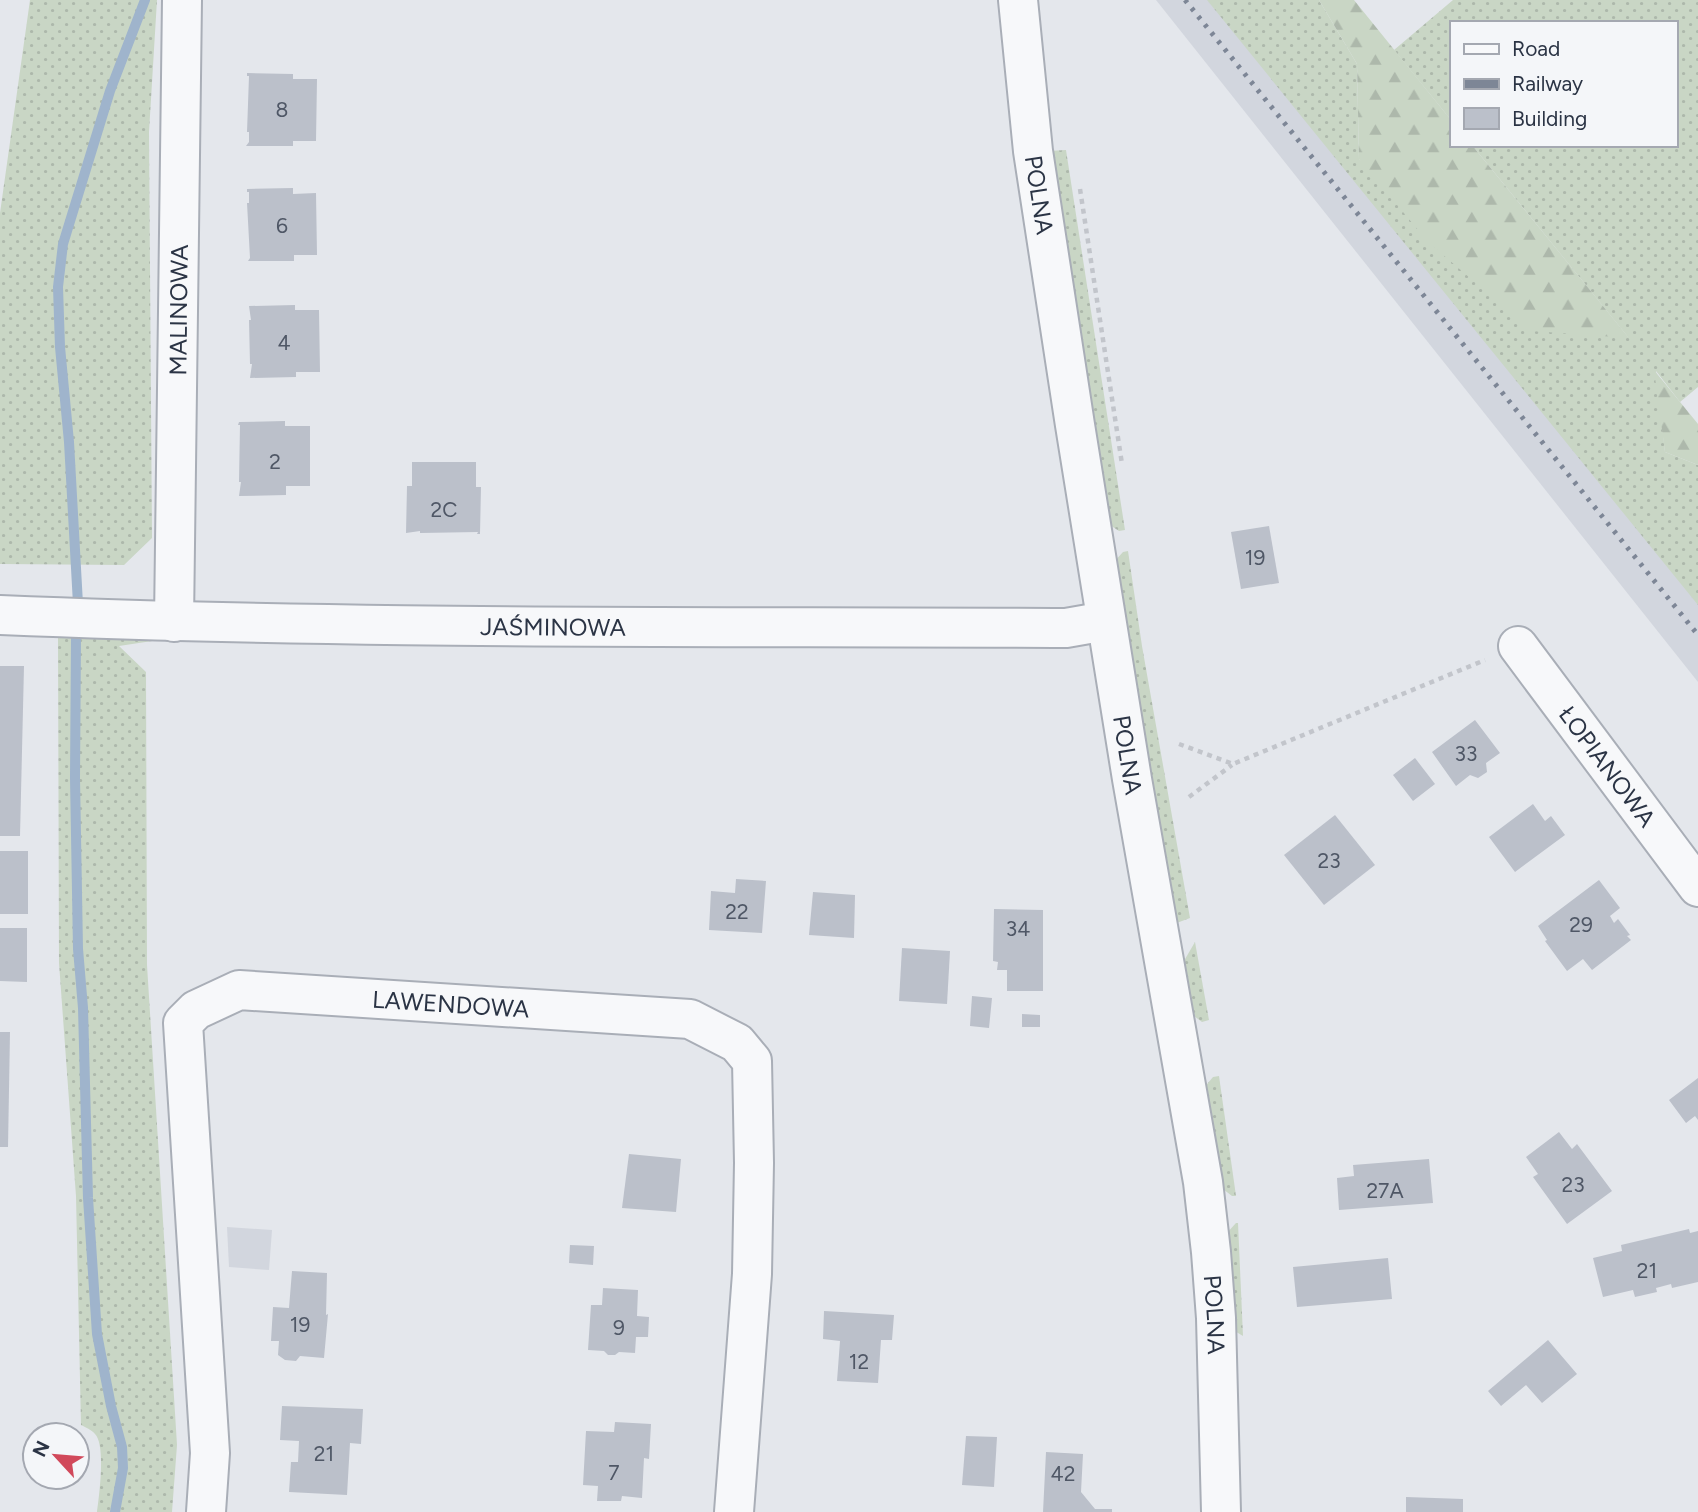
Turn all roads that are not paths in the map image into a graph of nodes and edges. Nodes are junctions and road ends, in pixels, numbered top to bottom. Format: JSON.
{"nodes":[{"id":1,"x":182,"y":0,"type":"edge"},
{"id":2,"x":1018,"y":0,"type":"edge"},
{"id":3,"x":0,"y":615,"type":"edge"},
{"id":4,"x":1106,"y":621,"type":"junction"},
{"id":5,"x":174,"y":622,"type":"junction"},
{"id":6,"x":1518,"y":646,"type":"road end"},
{"id":7,"x":1698,"y":887,"type":"edge"},
{"id":8,"x":206,"y":1512,"type":"edge"},
{"id":9,"x":734,"y":1512,"type":"edge"},
{"id":10,"x":1221,"y":1512,"type":"edge"}],
"edges":[{"from":1,"to":5,"type":"street","name":"MALINOWA"},
{"from":2,"to":4,"type":"street","name":"POLNA"},
{"from":3,"to":5,"type":"street","name":"JAŚMINOWA"},
{"from":4,"to":5,"type":"street","name":"JAŚMINOWA"},
{"from":4,"to":10,"type":"street","name":"POLNA"},
{"from":6,"to":7,"type":"street","name":"ŁOPIANOWA"},
{"from":8,"to":9,"type":"street","name":"LAWENDOWA"}]}
